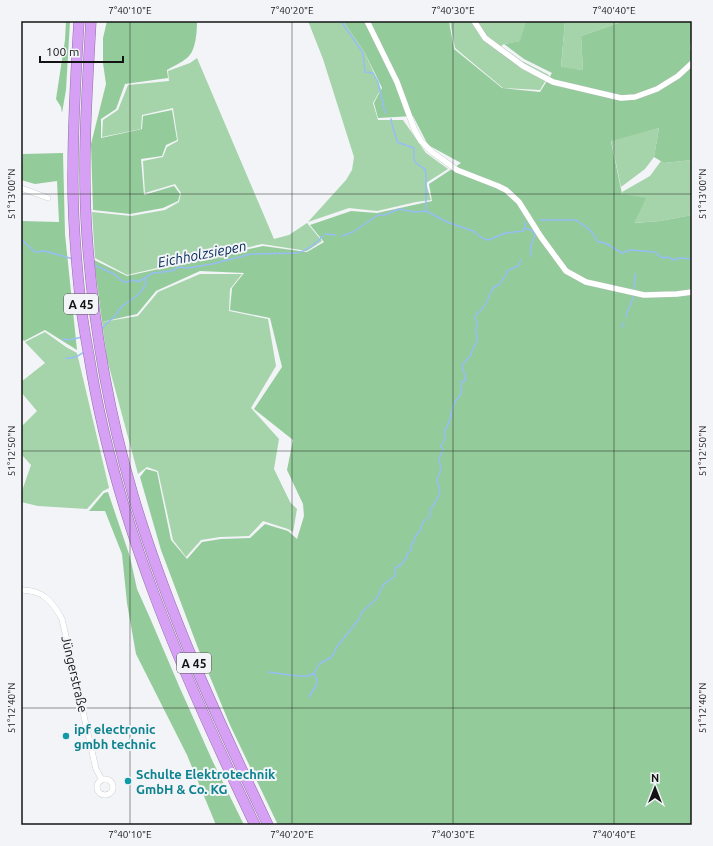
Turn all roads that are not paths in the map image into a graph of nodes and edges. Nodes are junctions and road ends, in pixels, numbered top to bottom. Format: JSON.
{"nodes":[{"id":1,"x":79,"y":21,"type":"edge"},
{"id":2,"x":91,"y":21,"type":"edge"},
{"id":3,"x":367,"y":21,"type":"edge"},
{"id":4,"x":474,"y":21,"type":"edge"},
{"id":5,"x":692,"y":63,"type":"edge"},
{"id":6,"x":21,"y":188,"type":"edge"},
{"id":7,"x":48,"y":198,"type":"dead end"},
{"id":8,"x":692,"y":292,"type":"edge"},
{"id":9,"x":21,"y":590,"type":"edge"},
{"id":10,"x":102,"y":780,"type":"dead end"},
{"id":11,"x":255,"y":825,"type":"edge"},
{"id":12,"x":268,"y":825,"type":"edge"}],
"edges":[{"from":1,"to":11,"type":"highway","number":"A 45"},
{"from":2,"to":12,"type":"highway","number":"A 45"},
{"from":3,"to":8,"type":"street"},
{"from":4,"to":5,"type":"street"},
{"from":6,"to":7,"type":"street"},
{"from":9,"to":10,"type":"street","name":"Jüngerstraße"}]}
